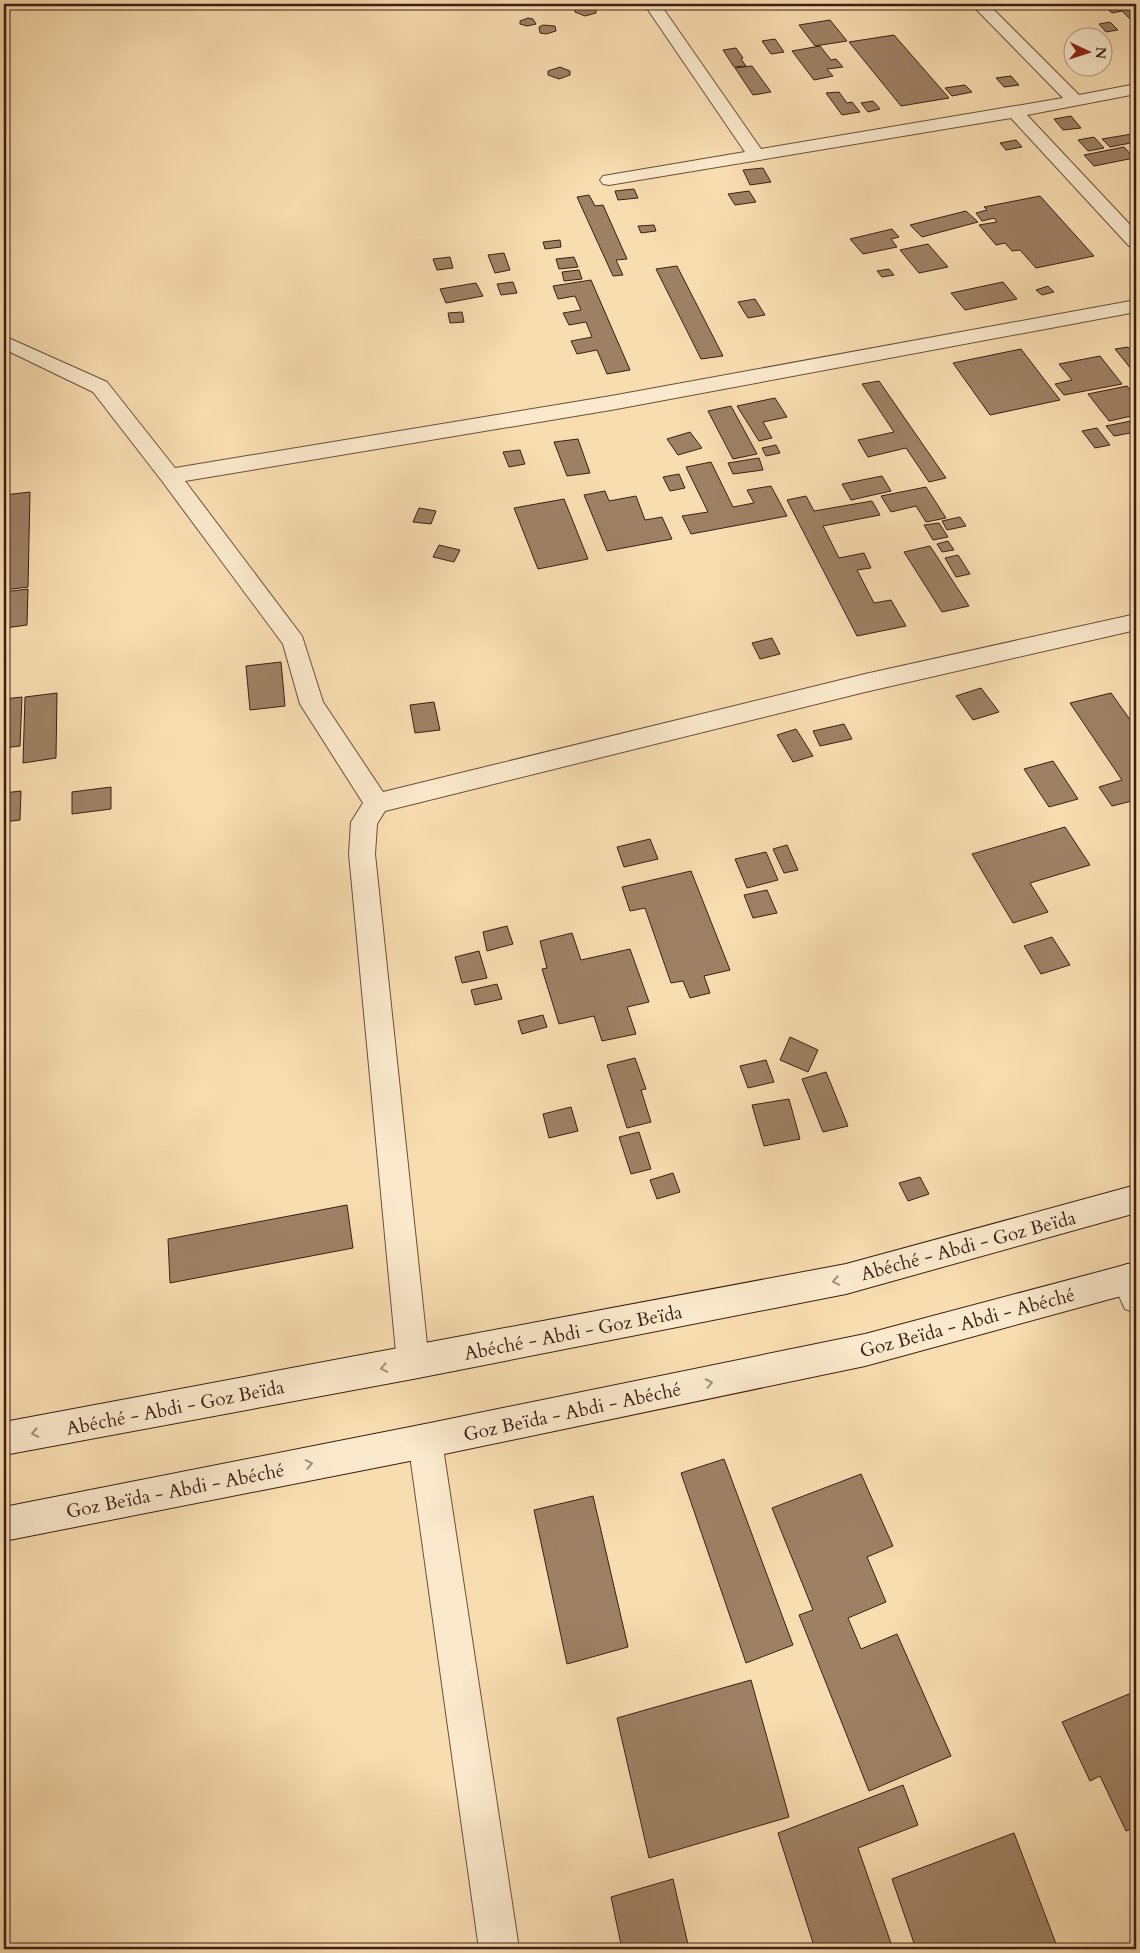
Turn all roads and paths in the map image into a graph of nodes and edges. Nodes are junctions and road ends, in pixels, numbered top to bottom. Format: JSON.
{"nodes":[{"id":1,"x":652,"y":4,"type":"edge"},
{"id":2,"x":980,"y":4,"type":"edge"},
{"id":3,"x":1136,"y":89,"type":"edge"},
{"id":4,"x":1076,"y":100,"type":"junction"},
{"id":5,"x":1014,"y":112,"type":"junction"},
{"id":6,"x":756,"y":155,"type":"junction"},
{"id":7,"x":609,"y":180,"type":"dead end"},
{"id":8,"x":1136,"y":242,"type":"edge"},
{"id":9,"x":1136,"y":306,"type":"edge"},
{"id":10,"x":4,"y":342,"type":"edge"},
{"id":11,"x":170,"y":476,"type":"junction"},
{"id":12,"x":1136,"y":622,"type":"edge"},
{"id":13,"x":378,"y":803,"type":"junction"},
{"id":14,"x":1136,"y":1199,"type":"edge"},
{"id":15,"x":1133,"y":1284,"type":"edge"},
{"id":16,"x":413,"y":1363,"type":"junction"},
{"id":17,"x":4,"y":1438,"type":"edge"},
{"id":18,"x":425,"y":1441,"type":"junction"},
{"id":19,"x":4,"y":1524,"type":"edge"},
{"id":20,"x":499,"y":1949,"type":"edge"}],
"edges":[{"from":1,"to":6,"type":"street"},
{"from":2,"to":4,"type":"street"},
{"from":3,"to":4,"type":"street"},
{"from":4,"to":5,"type":"street"},
{"from":5,"to":6,"type":"street"},
{"from":5,"to":8,"type":"street"},
{"from":6,"to":7,"type":"street"},
{"from":9,"to":11,"type":"street"},
{"from":10,"to":11,"type":"street"},
{"from":11,"to":13,"type":"street"},
{"from":12,"to":13,"type":"street"},
{"from":13,"to":16,"type":"street"},
{"from":14,"to":16,"type":"street","name":"Abéché - Abdi - Goz Beïda","one_way":true},
{"from":18,"to":15,"type":"street","name":"Goz Beïda - Abdi - Abéché","one_way":true},
{"from":16,"to":17,"type":"street","name":"Abéché - Abdi - Goz Beïda","one_way":true},
{"from":19,"to":18,"type":"street","name":"Goz Beïda - Abdi - Abéché","one_way":true},
{"from":18,"to":20,"type":"street"}]}
